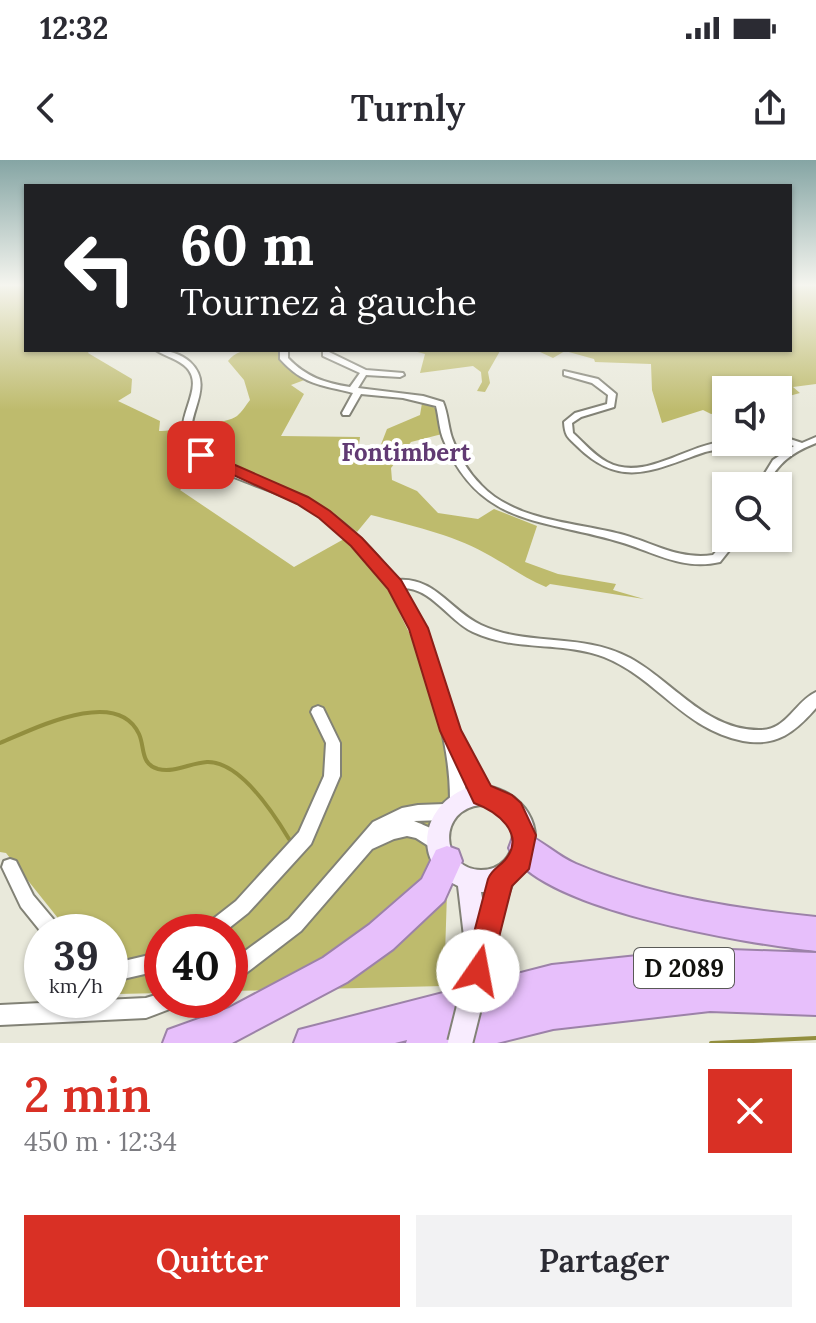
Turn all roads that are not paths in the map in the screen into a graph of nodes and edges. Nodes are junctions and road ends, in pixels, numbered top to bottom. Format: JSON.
{"nodes":[{"id":1,"x":284,"y":352,"type":"edge"},
{"id":2,"x":181,"y":354,"type":"edge"},
{"id":3,"x":326,"y":354,"type":"dead end"},
{"id":4,"x":364,"y":372,"type":"junction"},
{"id":5,"x":567,"y":373,"type":"dead end"},
{"id":6,"x":400,"y":375,"type":"dead end"},
{"id":7,"x":355,"y":392,"type":"junction"},
{"id":8,"x":346,"y":413,"type":"dead end"},
{"id":9,"x":816,"y":440,"type":"edge"},
{"id":10,"x":792,"y":442,"type":"edge"},
{"id":11,"x":800,"y":445,"type":"junction"},
{"id":12,"x":712,"y":447,"type":"edge"},
{"id":13,"x":769,"y":472,"type":"edge"},
{"id":14,"x":722,"y":552,"type":"edge"},
{"id":15,"x":395,"y":585,"type":"junction"},
{"id":16,"x":816,"y":698,"type":"edge"},
{"id":17,"x":318,"y":712,"type":"dead end"},
{"id":18,"x":451,"y":731,"type":"junction"},
{"id":19,"x":483,"y":794,"type":"junction"},
{"id":20,"x":452,"y":806,"type":"junction"},
{"id":21,"x":366,"y":844,"type":"junction"},
{"id":22,"x":524,"y":848,"type":"junction"},
{"id":23,"x":452,"y":862,"type":"junction"},
{"id":24,"x":10,"y":867,"type":"dead end"},
{"id":25,"x":501,"y":879,"type":"junction"},
{"id":26,"x":38,"y":914,"type":"edge"},
{"id":27,"x":233,"y":914,"type":"edge"},
{"id":28,"x":816,"y":934,"type":"edge"},
{"id":29,"x":248,"y":960,"type":"edge"},
{"id":30,"x":816,"y":970,"type":"edge"},
{"id":31,"x":478,"y":971,"type":"junction"},
{"id":32,"x":816,"y":997,"type":"edge"},
{"id":33,"x":24,"y":1013,"type":"edge"},
{"id":34,"x":0,"y":1015,"type":"edge"},
{"id":35,"x":181,"y":1043,"type":"edge"},
{"id":36,"x":312,"y":1043,"type":"edge"},
{"id":37,"x":424,"y":1043,"type":"edge"},
{"id":38,"x":460,"y":1043,"type":"edge"}],
"edges":[{"from":1,"to":7,"type":"street"},
{"from":2,"to":15,"type":"street"},
{"from":3,"to":4,"type":"street"},
{"from":4,"to":6,"type":"street"},
{"from":4,"to":7,"type":"street"},
{"from":5,"to":12,"type":"street"},
{"from":7,"to":8,"type":"street"},
{"from":7,"to":14,"type":"street"},
{"from":9,"to":11,"type":"street"},
{"from":10,"to":11,"type":"street"},
{"from":11,"to":13,"type":"street"},
{"from":15,"to":16,"type":"street"},
{"from":15,"to":18,"type":"street"},
{"from":17,"to":27,"type":"street"},
{"from":18,"to":19,"type":"street"},
{"from":18,"to":20,"type":"street"},
{"from":19,"to":20,"type":"street"},
{"from":19,"to":22,"type":"street"},
{"from":20,"to":21,"type":"street"},
{"from":20,"to":23,"type":"street"},
{"from":21,"to":23,"type":"street"},
{"from":21,"to":29,"type":"street"},
{"from":22,"to":25,"type":"street"},
{"from":22,"to":28,"type":"highway"},
{"from":23,"to":25,"type":"street"},
{"from":23,"to":31,"type":"street"},
{"from":23,"to":35,"type":"highway"},
{"from":24,"to":26,"type":"street"},
{"from":25,"to":31,"type":"street"},
{"from":30,"to":36,"type":"highway","number":"D 2089"},
{"from":31,"to":38,"type":"street","bridge":true},
{"from":32,"to":37,"type":"highway","number":"D 2089"},
{"from":33,"to":34,"type":"street"}]}
